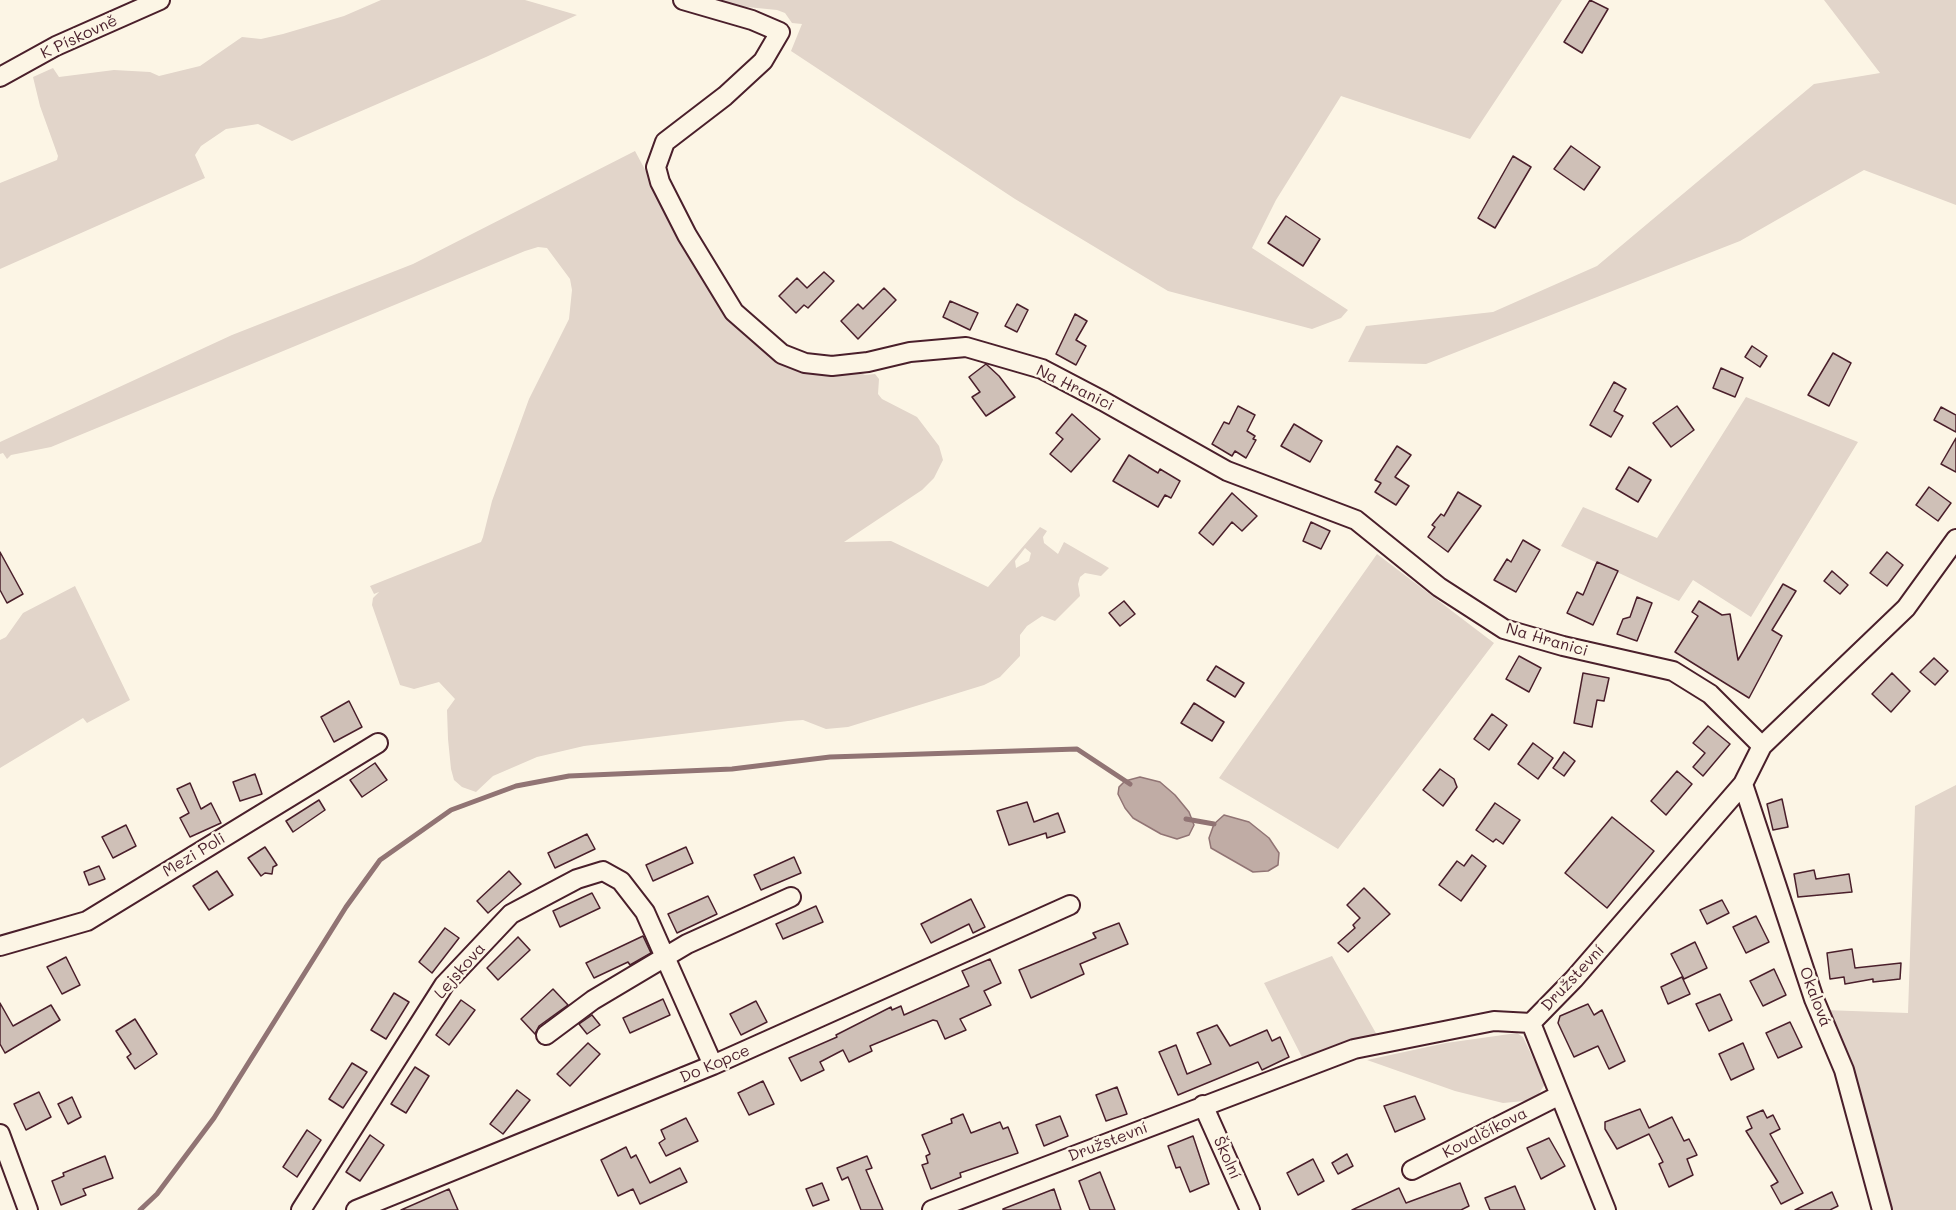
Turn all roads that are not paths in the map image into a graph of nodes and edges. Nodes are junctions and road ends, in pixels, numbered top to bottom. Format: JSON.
{"nodes":[{"id":1,"x":160,"y":0,"type":"edge"},
{"id":2,"x":683,"y":0,"type":"edge"},
{"id":3,"x":0,"y":77,"type":"edge"},
{"id":4,"x":1956,"y":539,"type":"edge"},
{"id":5,"x":378,"y":743,"type":"dead end"},
{"id":6,"x":1762,"y":746,"type":"junction"},
{"id":7,"x":1743,"y":784,"type":"junction"},
{"id":8,"x":791,"y":897,"type":"dead end"},
{"id":9,"x":1070,"y":905,"type":"dead end"},
{"id":10,"x":0,"y":946,"type":"edge"},
{"id":11,"x":666,"y":957,"type":"junction"},
{"id":12,"x":1531,"y":1023,"type":"junction"},
{"id":13,"x":546,"y":1035,"type":"dead end"},
{"id":14,"x":713,"y":1065,"type":"junction"},
{"id":15,"x":1558,"y":1096,"type":"junction"},
{"id":16,"x":1203,"y":1105,"type":"junction"},
{"id":17,"x":0,"y":1134,"type":"edge"},
{"id":18,"x":1412,"y":1170,"type":"dead end"},
{"id":19,"x":28,"y":1210,"type":"edge"},
{"id":20,"x":301,"y":1210,"type":"edge"},
{"id":21,"x":356,"y":1210,"type":"edge"},
{"id":22,"x":932,"y":1210,"type":"edge"},
{"id":23,"x":1251,"y":1210,"type":"edge"},
{"id":24,"x":1606,"y":1210,"type":"edge"},
{"id":25,"x":1882,"y":1210,"type":"edge"}],
"edges":[{"from":1,"to":3,"type":"street","name":"K Pískovně"},
{"from":2,"to":6,"type":"street","name":"Na Hranici"},
{"from":4,"to":6,"type":"street","name":"Družstevní"},
{"from":5,"to":10,"type":"street","name":"Mezi Poli"},
{"from":6,"to":7,"type":"street","name":"Družstevní"},
{"from":7,"to":12,"type":"street","name":"Družstevní"},
{"from":7,"to":25,"type":"street","name":"Okalová"},
{"from":8,"to":11,"type":"street"},
{"from":9,"to":14,"type":"street","name":"Do Kopce"},
{"from":11,"to":13,"type":"street"},
{"from":11,"to":14,"type":"street","name":"Lejskova"},
{"from":11,"to":20,"type":"street","name":"Lejskova"},
{"from":12,"to":15,"type":"street"},
{"from":12,"to":16,"type":"street","name":"Družstevní"},
{"from":14,"to":21,"type":"street","name":"Do Kopce"},
{"from":15,"to":18,"type":"street","name":"Kovalčíkova"},
{"from":15,"to":24,"type":"street"},
{"from":16,"to":22,"type":"street","name":"Družstevní"},
{"from":16,"to":23,"type":"street","name":"Školní"},
{"from":17,"to":19,"type":"street"}]}
